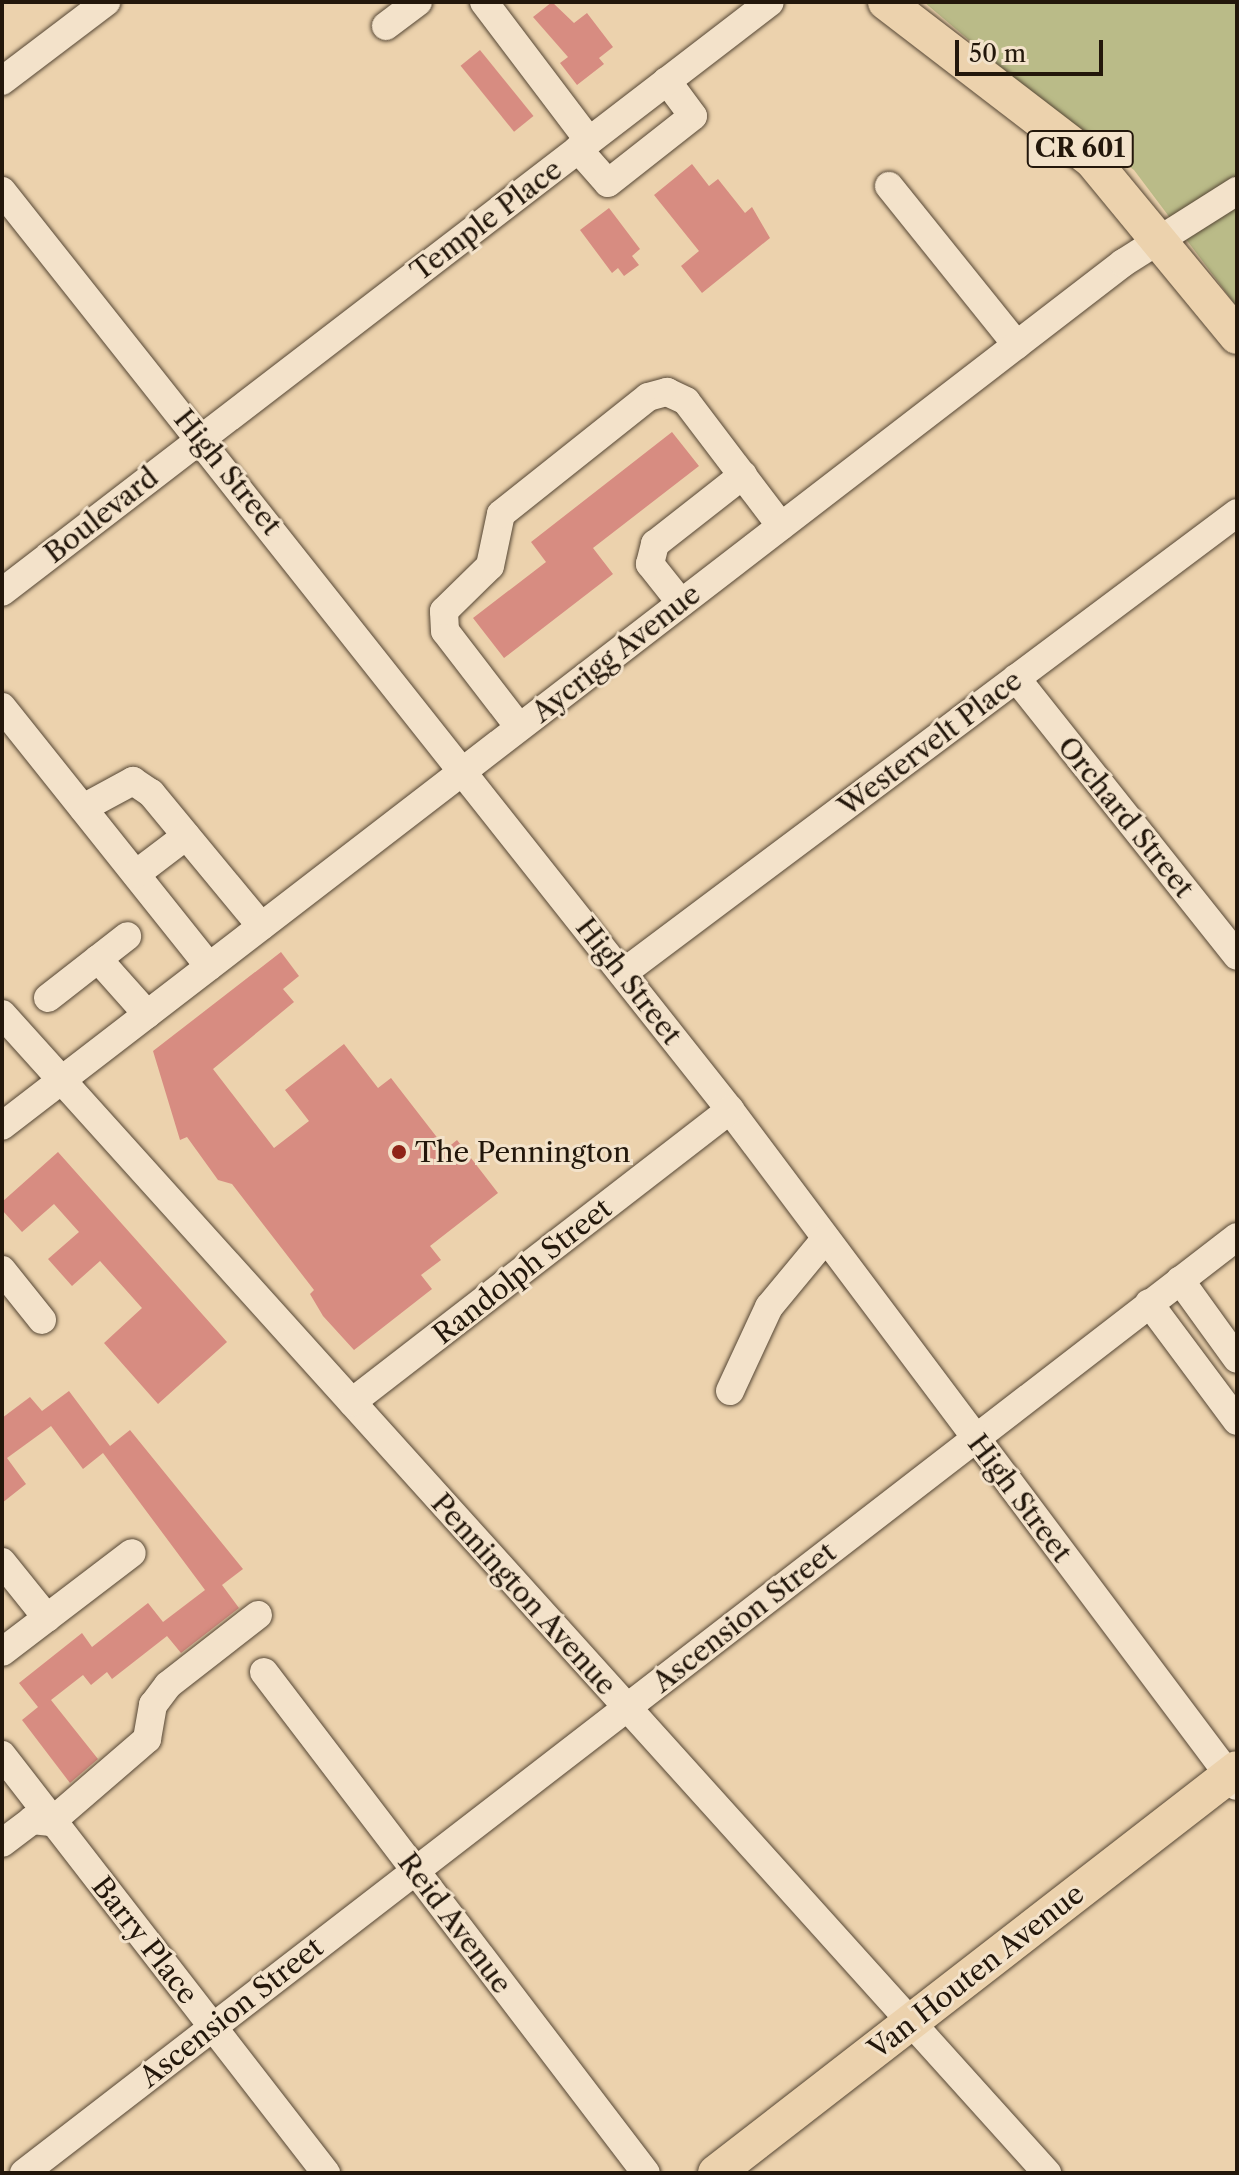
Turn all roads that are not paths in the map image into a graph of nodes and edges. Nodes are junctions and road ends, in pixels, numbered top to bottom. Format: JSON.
{"nodes":[{"id":1,"x":106,"y":2,"type":"edge"},
{"id":2,"x":418,"y":2,"type":"edge"},
{"id":3,"x":484,"y":2,"type":"edge"},
{"id":4,"x":770,"y":2,"type":"edge"},
{"id":5,"x":886,"y":2,"type":"edge"},
{"id":6,"x":386,"y":26,"type":"dead end"},
{"id":7,"x":2,"y":81,"type":"edge"},
{"id":8,"x":667,"y":81,"type":"junction"},
{"id":9,"x":584,"y":145,"type":"junction"},
{"id":10,"x":889,"y":186,"type":"dead end"},
{"id":11,"x":2,"y":191,"type":"edge"},
{"id":12,"x":1237,"y":191,"type":"edge"},
{"id":13,"x":1159,"y":239,"type":"junction"},
{"id":14,"x":1237,"y":336,"type":"edge"},
{"id":15,"x":1017,"y":345,"type":"junction"},
{"id":16,"x":201,"y":438,"type":"junction"},
{"id":17,"x":743,"y":475,"type":"junction"},
{"id":18,"x":1237,"y":513,"type":"edge"},
{"id":19,"x":781,"y":526,"type":"junction"},
{"id":20,"x":4,"y":585,"type":"edge"},
{"id":21,"x":681,"y":603,"type":"junction"},
{"id":22,"x":1016,"y":678,"type":"junction"},
{"id":23,"x":2,"y":707,"type":"edge"},
{"id":24,"x":519,"y":727,"type":"junction"},
{"id":25,"x":464,"y":770,"type":"junction"},
{"id":26,"x":83,"y":808,"type":"junction"},
{"id":27,"x":186,"y":836,"type":"junction"},
{"id":28,"x":136,"y":874,"type":"junction"},
{"id":29,"x":261,"y":926,"type":"junction"},
{"id":30,"x":127,"y":936,"type":"dead end"},
{"id":31,"x":1237,"y":956,"type":"edge"},
{"id":32,"x":98,"y":959,"type":"junction"},
{"id":33,"x":209,"y":966,"type":"junction"},
{"id":34,"x":623,"y":973,"type":"junction"},
{"id":35,"x":48,"y":998,"type":"dead end"},
{"id":36,"x":2,"y":1014,"type":"edge"},
{"id":37,"x":147,"y":1014,"type":"junction"},
{"id":38,"x":61,"y":1080,"type":"junction"},
{"id":39,"x":730,"y":1110,"type":"junction"},
{"id":40,"x":2,"y":1126,"type":"edge"},
{"id":41,"x":1237,"y":1237,"type":"edge"},
{"id":42,"x":826,"y":1238,"type":"junction"},
{"id":43,"x":2,"y":1270,"type":"edge"},
{"id":44,"x":1180,"y":1280,"type":"junction"},
{"id":45,"x":1149,"y":1303,"type":"junction"},
{"id":46,"x":42,"y":1320,"type":"dead end"},
{"id":47,"x":1237,"y":1359,"type":"edge"},
{"id":48,"x":730,"y":1391,"type":"dead end"},
{"id":49,"x":352,"y":1402,"type":"junction"},
{"id":50,"x":1237,"y":1421,"type":"edge"},
{"id":51,"x":976,"y":1439,"type":"junction"},
{"id":52,"x":132,"y":1553,"type":"dead end"},
{"id":53,"x":2,"y":1562,"type":"edge"},
{"id":54,"x":258,"y":1615,"type":"dead end"},
{"id":55,"x":47,"y":1618,"type":"junction"},
{"id":56,"x":2,"y":1652,"type":"edge"},
{"id":57,"x":264,"y":1672,"type":"dead end"},
{"id":58,"x":626,"y":1707,"type":"junction"},
{"id":59,"x":2,"y":1755,"type":"edge"},
{"id":60,"x":1234,"y":1777,"type":"edge"},
{"id":61,"x":51,"y":1822,"type":"junction"},
{"id":62,"x":2,"y":1843,"type":"edge"},
{"id":63,"x":414,"y":1870,"type":"junction"},
{"id":64,"x":911,"y":2022,"type":"junction"},
{"id":65,"x":212,"y":2026,"type":"junction"},
{"id":66,"x":24,"y":2173,"type":"edge"},
{"id":67,"x":326,"y":2173,"type":"edge"},
{"id":68,"x":646,"y":2173,"type":"edge"},
{"id":69,"x":716,"y":2173,"type":"edge"},
{"id":70,"x":1047,"y":2173,"type":"edge"}],
"edges":[{"from":1,"to":7,"type":"street"},
{"from":2,"to":6,"type":"street"},
{"from":3,"to":9,"type":"street"},
{"from":4,"to":8,"type":"street","name":"Temple Place"},
{"from":5,"to":13,"type":"main road","number":"CR 601"},
{"from":8,"to":9,"type":"street","name":"Temple Place"},
{"from":8,"to":9,"type":"street"},
{"from":9,"to":16,"type":"street","name":"Temple Place"},
{"from":10,"to":15,"type":"street"},
{"from":11,"to":16,"type":"street","name":"High Street"},
{"from":12,"to":13,"type":"street","name":"Aycrigg Avenue"},
{"from":13,"to":14,"type":"main road","number":"CR 601"},
{"from":13,"to":15,"type":"street","name":"Aycrigg Avenue"},
{"from":15,"to":19,"type":"street","name":"Aycrigg Avenue"},
{"from":16,"to":20,"type":"street","name":"Boulevard"},
{"from":16,"to":25,"type":"street","name":"High Street"},
{"from":17,"to":19,"type":"street"},
{"from":17,"to":21,"type":"street"},
{"from":17,"to":24,"type":"street"},
{"from":18,"to":22,"type":"street","name":"Westervelt Place"},
{"from":19,"to":21,"type":"street","name":"Aycrigg Avenue"},
{"from":21,"to":24,"type":"street","name":"Aycrigg Avenue"},
{"from":22,"to":31,"type":"street","name":"Orchard Street"},
{"from":22,"to":34,"type":"street","name":"Westervelt Place"},
{"from":23,"to":26,"type":"street"},
{"from":24,"to":25,"type":"street","name":"Aycrigg Avenue"},
{"from":25,"to":29,"type":"street","name":"Aycrigg Avenue"},
{"from":25,"to":34,"type":"street","name":"High Street"},
{"from":26,"to":27,"type":"street"},
{"from":26,"to":28,"type":"street"},
{"from":27,"to":28,"type":"street"},
{"from":27,"to":29,"type":"street"},
{"from":28,"to":33,"type":"street"},
{"from":29,"to":33,"type":"street","name":"Aycrigg Avenue"},
{"from":30,"to":32,"type":"street"},
{"from":32,"to":35,"type":"street"},
{"from":32,"to":37,"type":"street"},
{"from":33,"to":37,"type":"street","name":"Aycrigg Avenue"},
{"from":34,"to":39,"type":"street","name":"High Street"},
{"from":36,"to":38,"type":"street","name":"Pennington Avenue"},
{"from":37,"to":38,"type":"street","name":"Aycrigg Avenue"},
{"from":38,"to":40,"type":"street","name":"Aycrigg Avenue"},
{"from":38,"to":49,"type":"street","name":"Pennington Avenue"},
{"from":39,"to":42,"type":"street","name":"High Street"},
{"from":39,"to":49,"type":"street","name":"Randolph Street"},
{"from":41,"to":44,"type":"street","name":"Ascension Street"},
{"from":42,"to":48,"type":"street"},
{"from":42,"to":51,"type":"street","name":"High Street"},
{"from":43,"to":46,"type":"street"},
{"from":44,"to":45,"type":"street","name":"Ascension Street"},
{"from":44,"to":47,"type":"street"},
{"from":45,"to":50,"type":"street"},
{"from":45,"to":51,"type":"street","name":"Ascension Street"},
{"from":49,"to":58,"type":"street","name":"Pennington Avenue"},
{"from":51,"to":58,"type":"street","name":"Ascension Street"},
{"from":51,"to":60,"type":"street","name":"High Street"},
{"from":52,"to":55,"type":"street"},
{"from":53,"to":55,"type":"street"},
{"from":54,"to":61,"type":"street"},
{"from":55,"to":56,"type":"street"},
{"from":57,"to":63,"type":"street","name":"Reid Avenue"},
{"from":58,"to":63,"type":"street","name":"Ascension Street"},
{"from":58,"to":64,"type":"street","name":"Pennington Avenue"},
{"from":59,"to":61,"type":"street","name":"Barry Place"},
{"from":60,"to":64,"type":"main road","name":"Van Houten Avenue"},
{"from":61,"to":62,"type":"street"},
{"from":61,"to":65,"type":"street","name":"Barry Place"},
{"from":63,"to":65,"type":"street","name":"Ascension Street"},
{"from":63,"to":68,"type":"street","name":"Reid Avenue"},
{"from":64,"to":69,"type":"main road","name":"Van Houten Avenue"},
{"from":64,"to":70,"type":"street","name":"Pennington Avenue"},
{"from":65,"to":66,"type":"street","name":"Ascension Street"},
{"from":65,"to":67,"type":"street","name":"Barry Place"}]}
